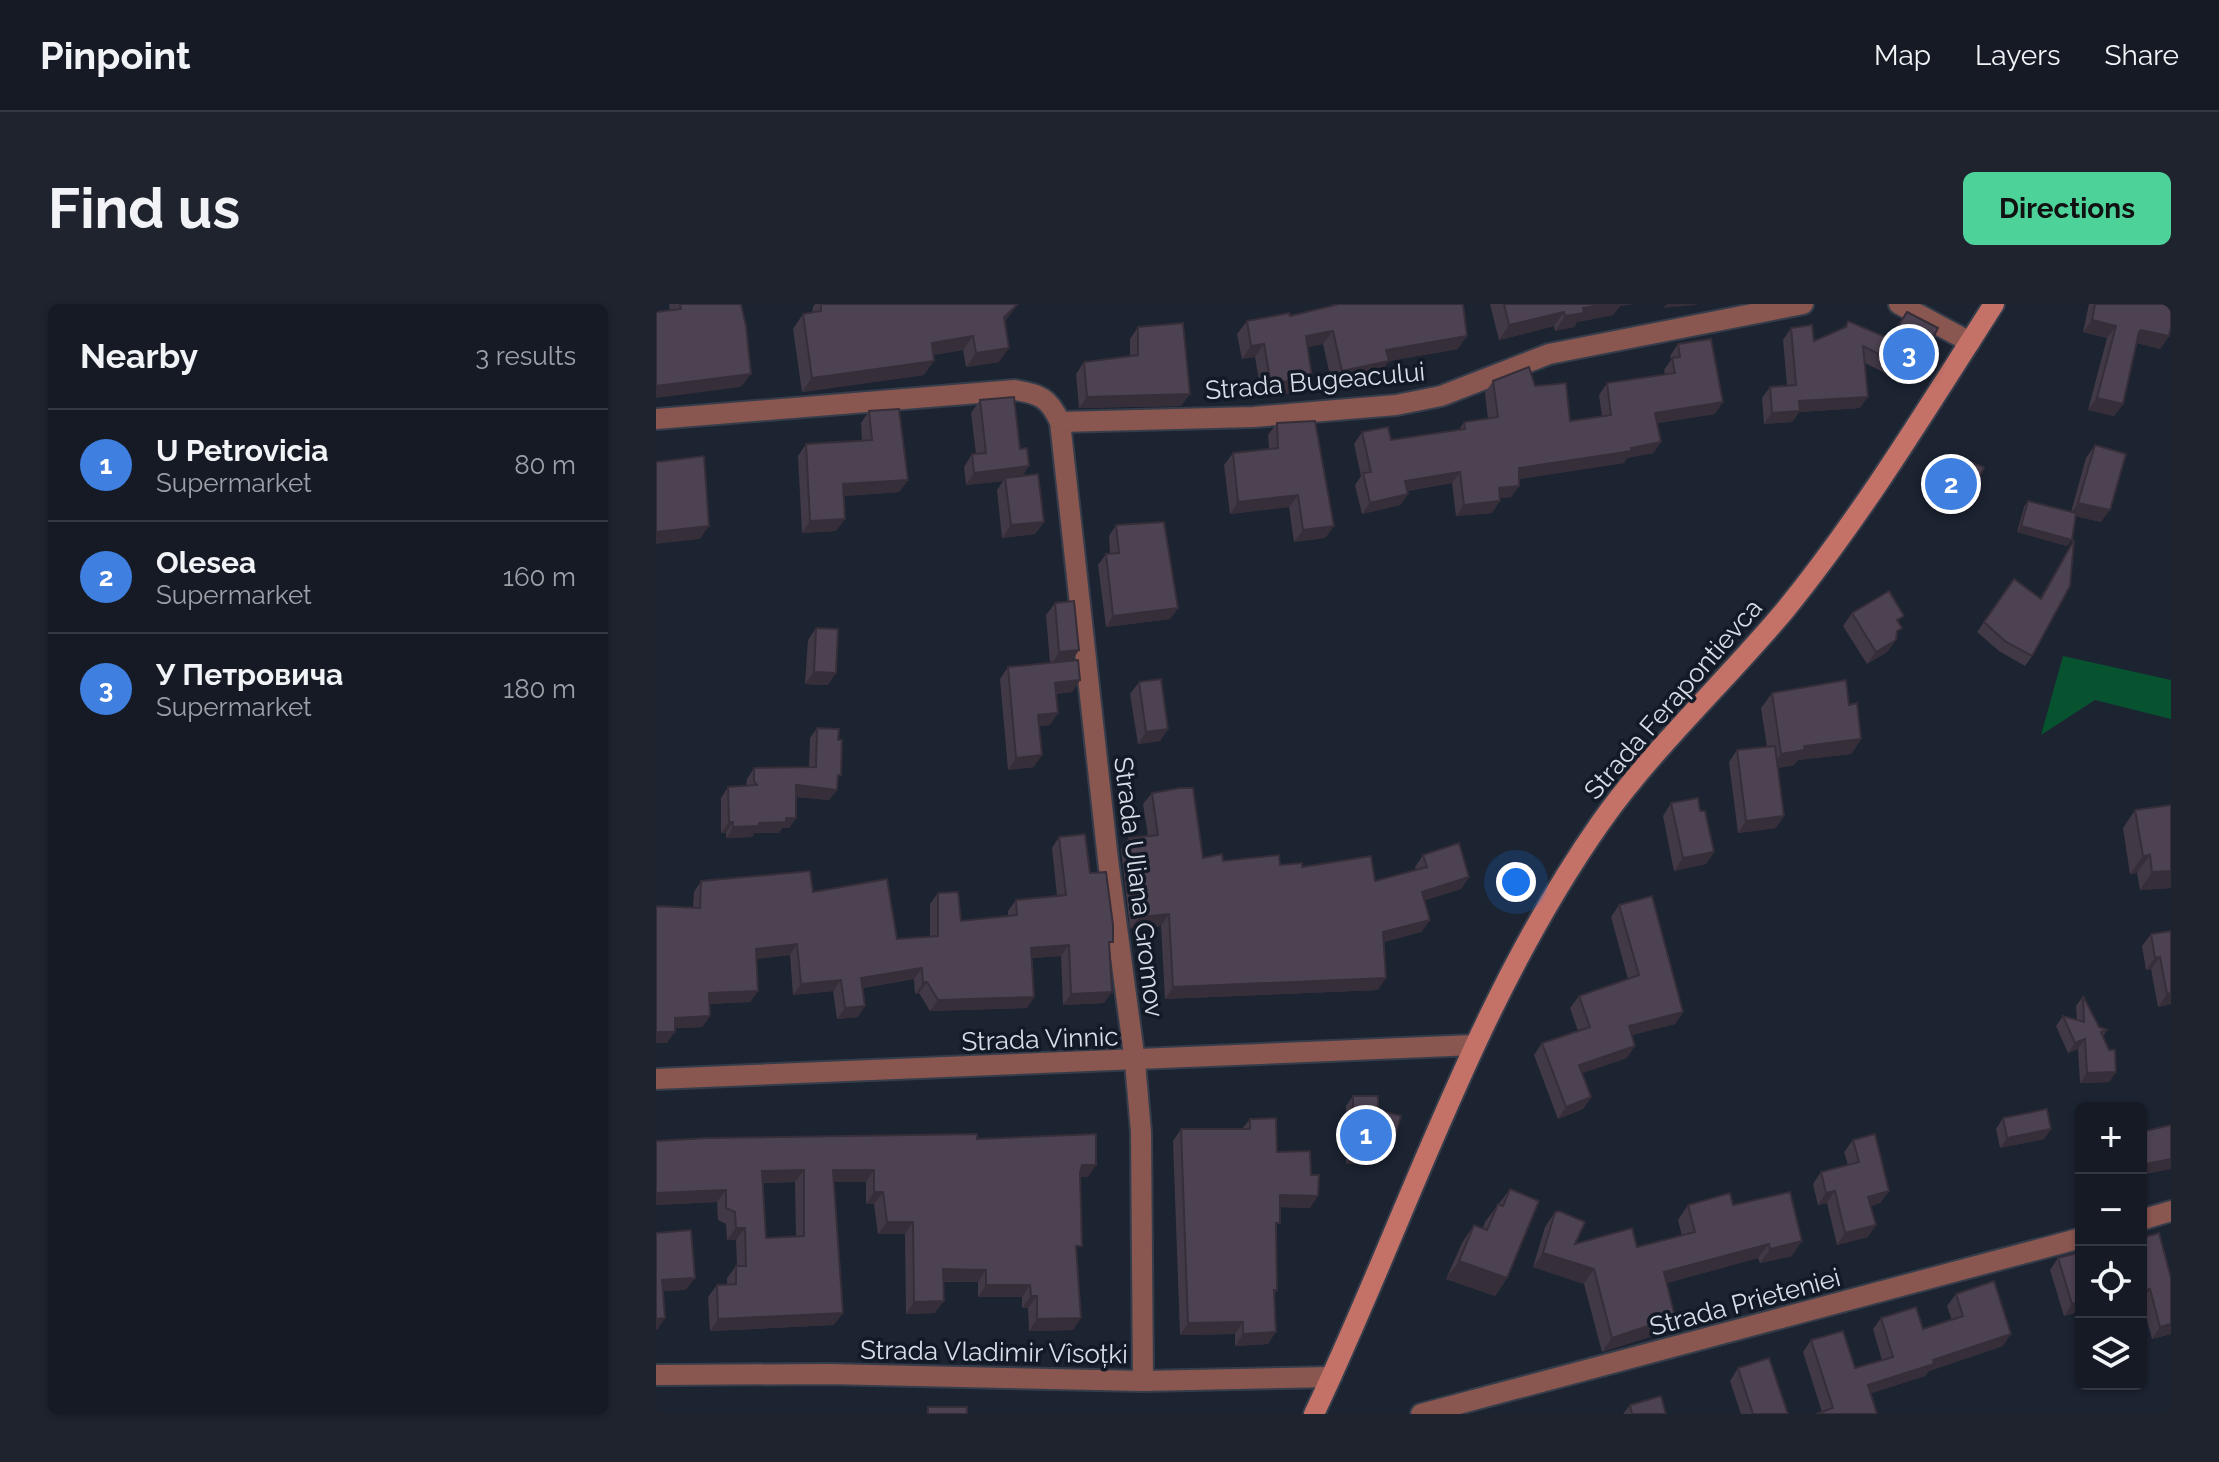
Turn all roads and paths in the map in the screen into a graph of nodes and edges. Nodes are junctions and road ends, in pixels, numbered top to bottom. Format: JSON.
{"nodes":[{"id":1,"x":1803,"y":304,"type":"edge"},
{"id":2,"x":1899,"y":304,"type":"edge"},
{"id":3,"x":1994,"y":304,"type":"edge"},
{"id":4,"x":1970,"y":342,"type":"junction"},
{"id":5,"x":1055,"y":412,"type":"junction"},
{"id":6,"x":656,"y":419,"type":"edge"},
{"id":7,"x":1474,"y":1045,"type":"junction"},
{"id":8,"x":1135,"y":1062,"type":"junction"},
{"id":9,"x":656,"y":1079,"type":"edge"},
{"id":10,"x":2171,"y":1211,"type":"edge"},
{"id":11,"x":2147,"y":1218,"type":"edge"},
{"id":12,"x":2075,"y":1240,"type":"edge"},
{"id":13,"x":656,"y":1375,"type":"edge"},
{"id":14,"x":1331,"y":1377,"type":"junction"},
{"id":15,"x":1143,"y":1381,"type":"junction"},
{"id":16,"x":1314,"y":1414,"type":"edge"},
{"id":17,"x":1421,"y":1414,"type":"edge"}],
"edges":[{"from":1,"to":5,"type":"street","name":"Strada Bugeacului"},
{"from":2,"to":4,"type":"street"},
{"from":3,"to":4,"type":"main road","name":"Strada Ferapontievca"},
{"from":4,"to":7,"type":"main road","name":"Strada Ferapontievca"},
{"from":5,"to":6,"type":"street","name":"Strada Bugeacului"},
{"from":5,"to":8,"type":"street","name":"Strada Uliana Gromov"},
{"from":7,"to":8,"type":"street","name":"Strada Vinnic"},
{"from":7,"to":14,"type":"main road","name":"Strada Ferapontievca"},
{"from":8,"to":9,"type":"street","name":"Strada Vinnic"},
{"from":8,"to":15,"type":"street","name":"Strada Uliana Gromov"},
{"from":10,"to":11,"type":"street"},
{"from":12,"to":17,"type":"street","name":"Strada Prieteniei"},
{"from":13,"to":15,"type":"street","name":"Strada Vladimir Vîsoțki"},
{"from":14,"to":15,"type":"street","name":"Strada Vladimir Vîsoțki"},
{"from":14,"to":16,"type":"main road","name":"Strada Ferapontievca"}]}
